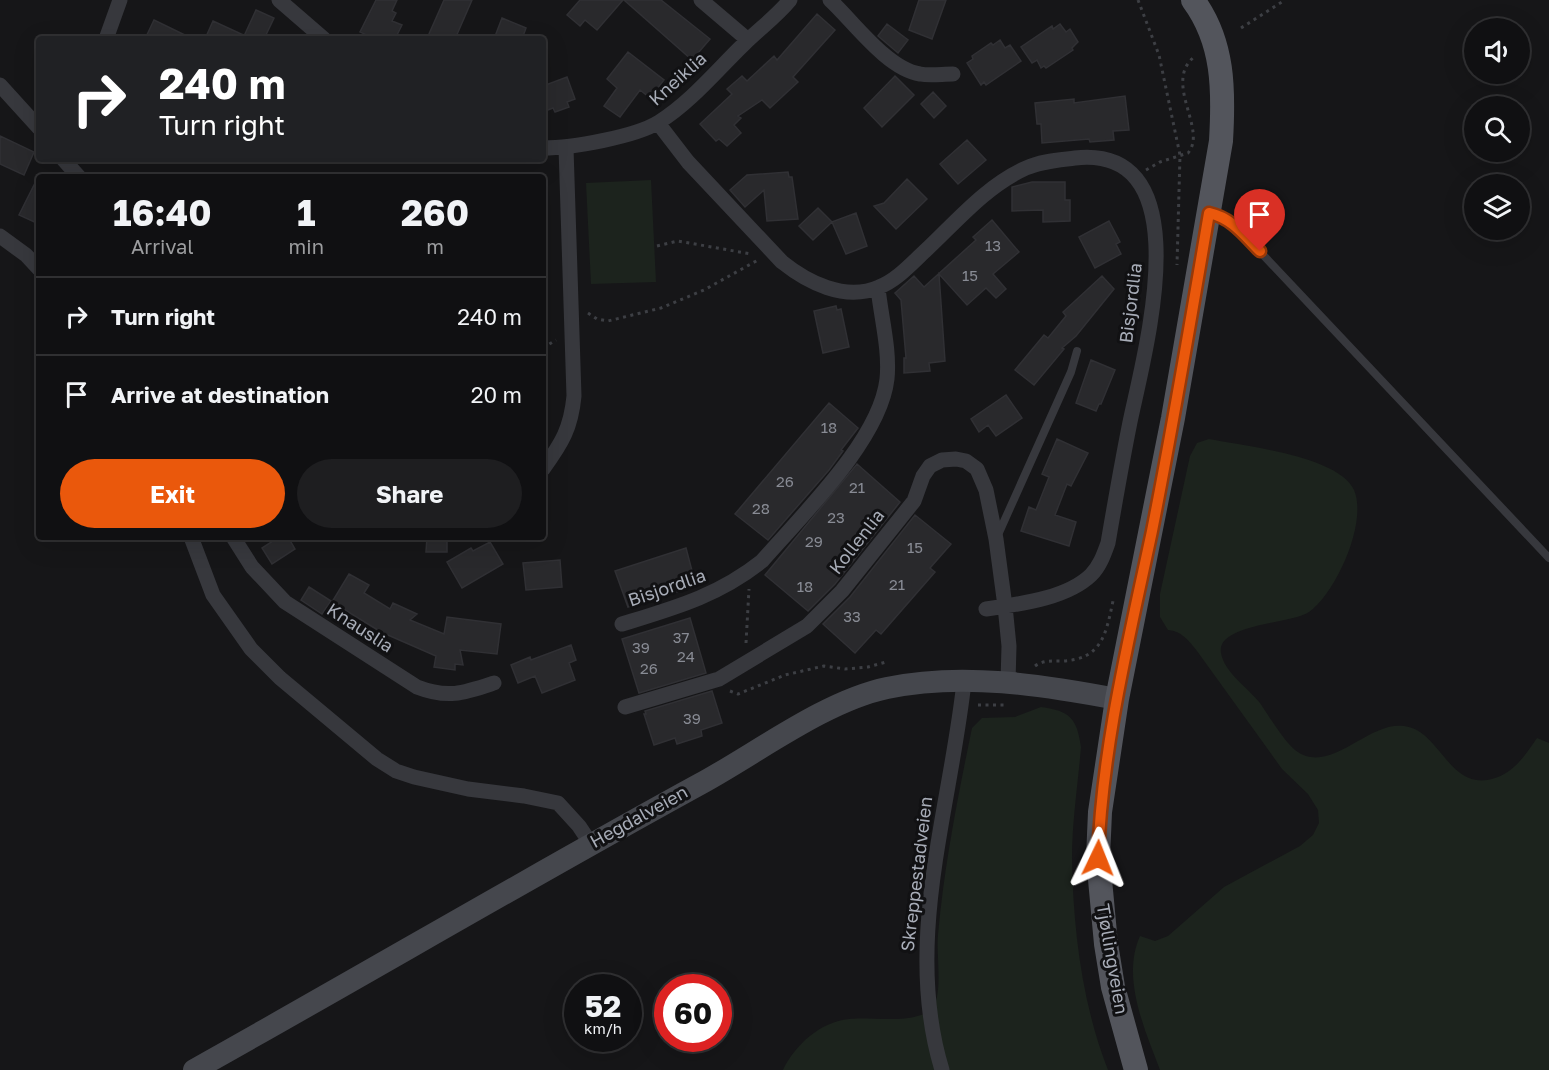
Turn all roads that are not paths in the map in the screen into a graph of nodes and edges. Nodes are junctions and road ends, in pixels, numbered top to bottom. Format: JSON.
{"nodes":[{"id":1,"x":120,"y":0,"type":"edge"},
{"id":2,"x":279,"y":0,"type":"edge"},
{"id":3,"x":701,"y":0,"type":"edge"},
{"id":4,"x":790,"y":0,"type":"edge"},
{"id":5,"x":830,"y":0,"type":"edge"},
{"id":6,"x":1193,"y":0,"type":"edge"},
{"id":7,"x":107,"y":36,"type":"edge"},
{"id":8,"x":321,"y":36,"type":"edge"},
{"id":9,"x":748,"y":40,"type":"junction"},
{"id":10,"x":953,"y":74,"type":"dead end"},
{"id":11,"x":0,"y":85,"type":"edge"},
{"id":12,"x":658,"y":123,"type":"junction"},
{"id":13,"x":36,"y":125,"type":"edge"},
{"id":14,"x":546,"y":148,"type":"edge"},
{"id":15,"x":566,"y":148,"type":"junction"},
{"id":16,"x":66,"y":162,"type":"edge"},
{"id":17,"x":76,"y":174,"type":"edge"},
{"id":18,"x":1209,"y":213,"type":"junction"},
{"id":19,"x":0,"y":236,"type":"edge"},
{"id":20,"x":36,"y":266,"type":"edge"},
{"id":21,"x":878,"y":288,"type":"junction"},
{"id":22,"x":1077,"y":351,"type":"dead end"},
{"id":23,"x":546,"y":465,"type":"edge"},
{"id":24,"x":996,"y":539,"type":"junction"},
{"id":25,"x":192,"y":540,"type":"edge"},
{"id":26,"x":235,"y":540,"type":"edge"},
{"id":27,"x":1549,"y":558,"type":"edge"},
{"id":28,"x":1005,"y":606,"type":"junction"},
{"id":29,"x":986,"y":609,"type":"dead end"},
{"id":30,"x":622,"y":624,"type":"dead end"},
{"id":31,"x":964,"y":682,"type":"junction"},
{"id":32,"x":1008,"y":682,"type":"junction"},
{"id":33,"x":494,"y":683,"type":"dead end"},
{"id":34,"x":1117,"y":699,"type":"junction"},
{"id":35,"x":625,"y":707,"type":"dead end"},
{"id":36,"x":591,"y":844,"type":"junction"},
{"id":37,"x":195,"y":1070,"type":"edge"},
{"id":38,"x":942,"y":1070,"type":"edge"},
{"id":39,"x":1136,"y":1070,"type":"edge"}],
"edges":[{"from":1,"to":7,"type":"street"},
{"from":2,"to":8,"type":"street"},
{"from":3,"to":9,"type":"street"},
{"from":4,"to":9,"type":"street","name":"Kneiklia"},
{"from":5,"to":10,"type":"street"},
{"from":6,"to":18,"type":"main road","name":"Tjøllingveien"},
{"from":9,"to":12,"type":"street","name":"Kneiklia"},
{"from":11,"to":13,"type":"street"},
{"from":12,"to":15,"type":"street","name":"Kneiklia"},
{"from":12,"to":21,"type":"street"},
{"from":14,"to":15,"type":"street","name":"Kneiklia"},
{"from":15,"to":23,"type":"street"},
{"from":16,"to":17,"type":"street"},
{"from":18,"to":27,"type":"lane"},
{"from":18,"to":34,"type":"main road","name":"Tjøllingveien"},
{"from":19,"to":20,"type":"street"},
{"from":21,"to":28,"type":"street","name":"Bisjordlia"},
{"from":21,"to":30,"type":"street","name":"Bisjordlia"},
{"from":22,"to":24,"type":"lane"},
{"from":24,"to":28,"type":"street","name":"Kollenlia"},
{"from":24,"to":35,"type":"street","name":"Kollenlia"},
{"from":25,"to":36,"type":"street"},
{"from":26,"to":33,"type":"street","name":"Knauslia"},
{"from":28,"to":29,"type":"street","name":"Bisjordlia"},
{"from":28,"to":32,"type":"street","name":"Kollenlia"},
{"from":31,"to":32,"type":"street","name":"Hegdalveien"},
{"from":31,"to":36,"type":"street","name":"Hegdalveien"},
{"from":31,"to":38,"type":"street","name":"Skreppestadveien"},
{"from":32,"to":34,"type":"street","name":"Hegdalveien"},
{"from":34,"to":39,"type":"main road","name":"Tjøllingveien"},
{"from":36,"to":37,"type":"street","name":"Hegdalveien"}]}
